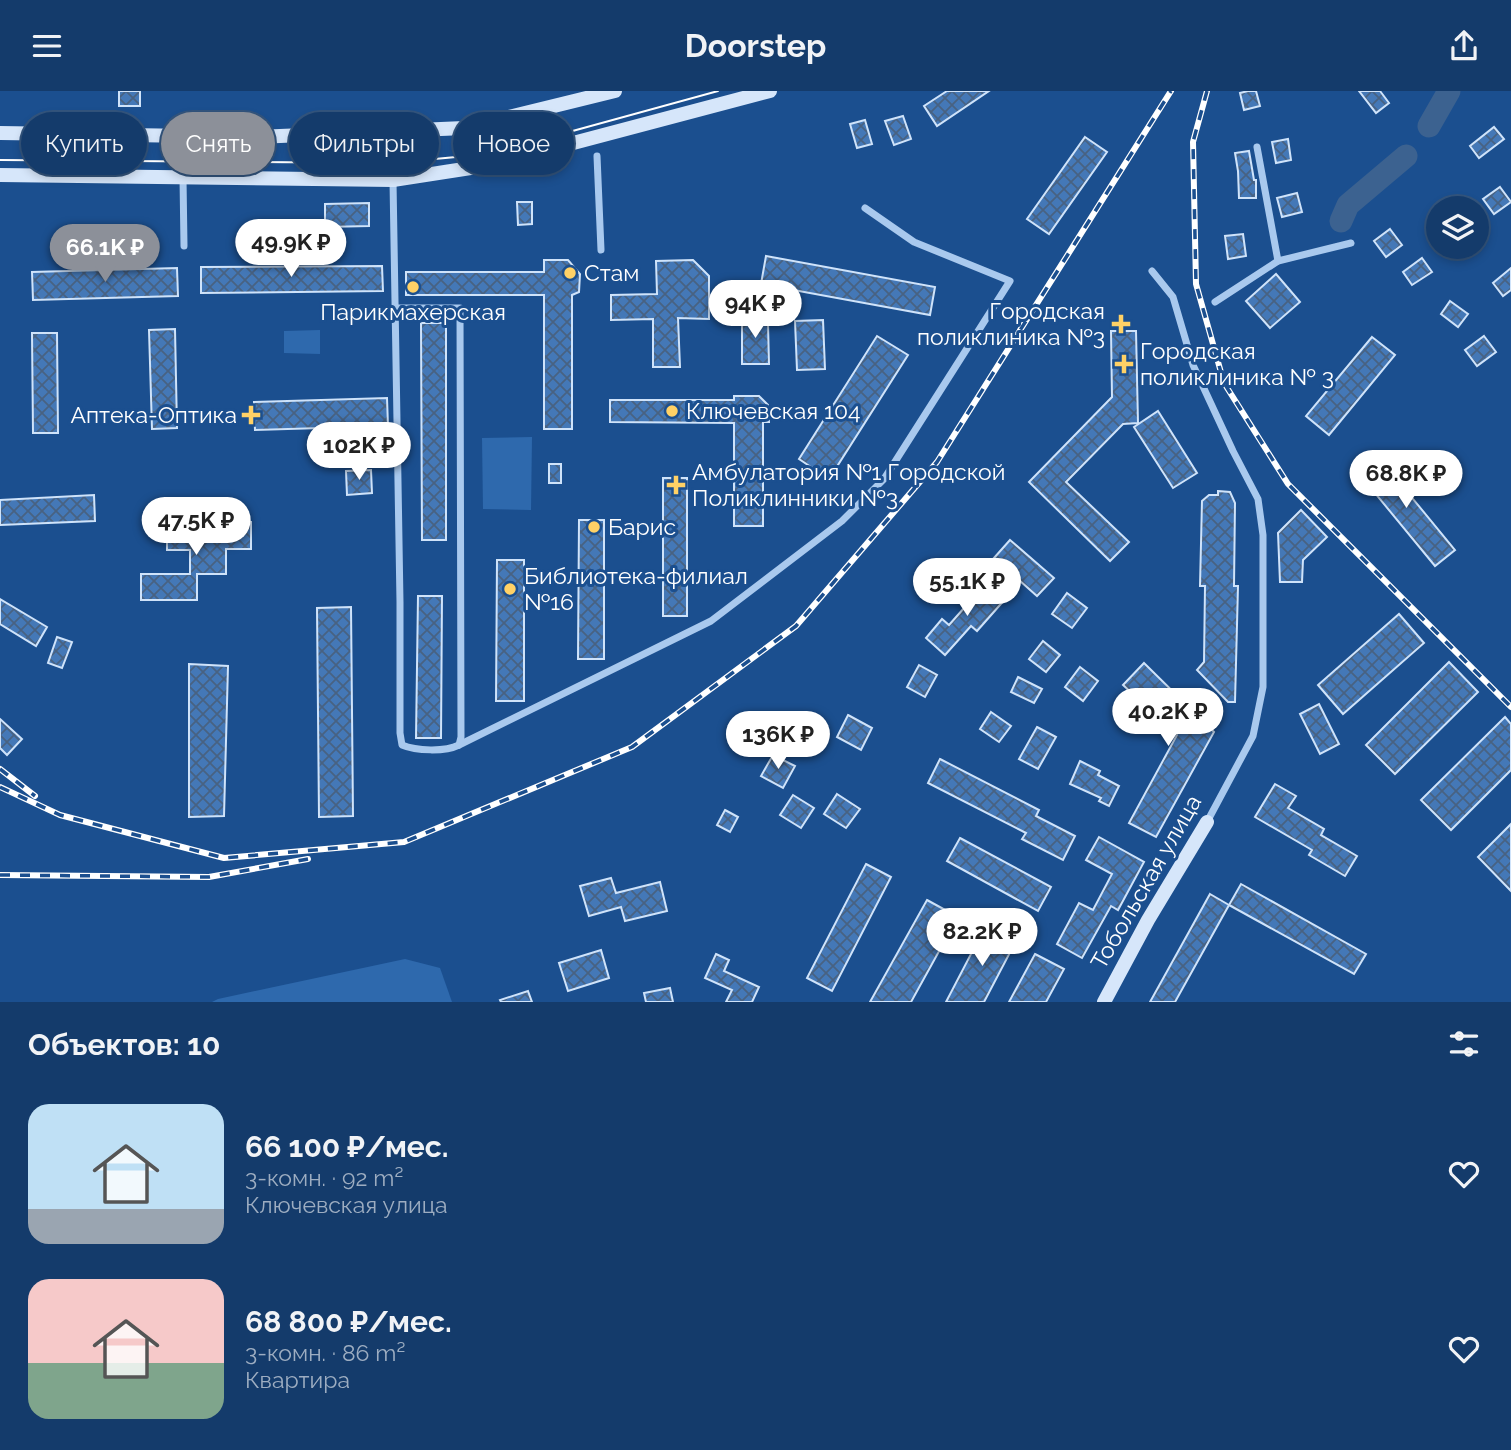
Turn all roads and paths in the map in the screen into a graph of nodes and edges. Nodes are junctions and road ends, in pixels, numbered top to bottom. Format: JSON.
{"nodes":[{"id":1,"x":615,"y":91,"type":"edge"},
{"id":2,"x":770,"y":91,"type":"edge"},
{"id":3,"x":439,"y":129,"type":"edge"},
{"id":4,"x":0,"y":133,"type":"edge"},
{"id":5,"x":289,"y":136,"type":"edge"},
{"id":6,"x":1257,"y":147,"type":"dead end"},
{"id":7,"x":597,"y":156,"type":"dead end"},
{"id":8,"x":0,"y":175,"type":"edge"},
{"id":9,"x":393,"y":175,"type":"edge"},
{"id":10,"x":183,"y":178,"type":"junction"},
{"id":11,"x":393,"y":180,"type":"junction"},
{"id":12,"x":864,"y":208,"type":"dead end"},
{"id":13,"x":1351,"y":243,"type":"dead end"},
{"id":14,"x":184,"y":246,"type":"dead end"},
{"id":15,"x":601,"y":250,"type":"dead end"},
{"id":16,"x":1278,"y":261,"type":"junction"},
{"id":17,"x":1152,"y":271,"type":"dead end"},
{"id":18,"x":1215,"y":302,"type":"dead end"},
{"id":19,"x":396,"y":308,"type":"junction"},
{"id":20,"x":459,"y":745,"type":"junction"},
{"id":21,"x":1207,"y":822,"type":"joint"},
{"id":22,"x":1104,"y":1002,"type":"edge"}],
"edges":[{"from":1,"to":3,"type":"main road"},
{"from":2,"to":11,"type":"main road"},
{"from":4,"to":5,"type":"main road"},
{"from":6,"to":16,"type":"street"},
{"from":7,"to":15,"type":"street"},
{"from":8,"to":10,"type":"main road"},
{"from":9,"to":11,"type":"main road"},
{"from":10,"to":11,"type":"main road"},
{"from":10,"to":14,"type":"street"},
{"from":11,"to":19,"type":"street"},
{"from":12,"to":20,"type":"street"},
{"from":13,"to":16,"type":"street"},
{"from":16,"to":18,"type":"street"},
{"from":17,"to":21,"type":"street","name":"Тобольская улица"},
{"from":19,"to":20,"type":"street"},
{"from":19,"to":20,"type":"street"},
{"from":21,"to":22,"type":"main road","name":"Тобольская улица"}]}
